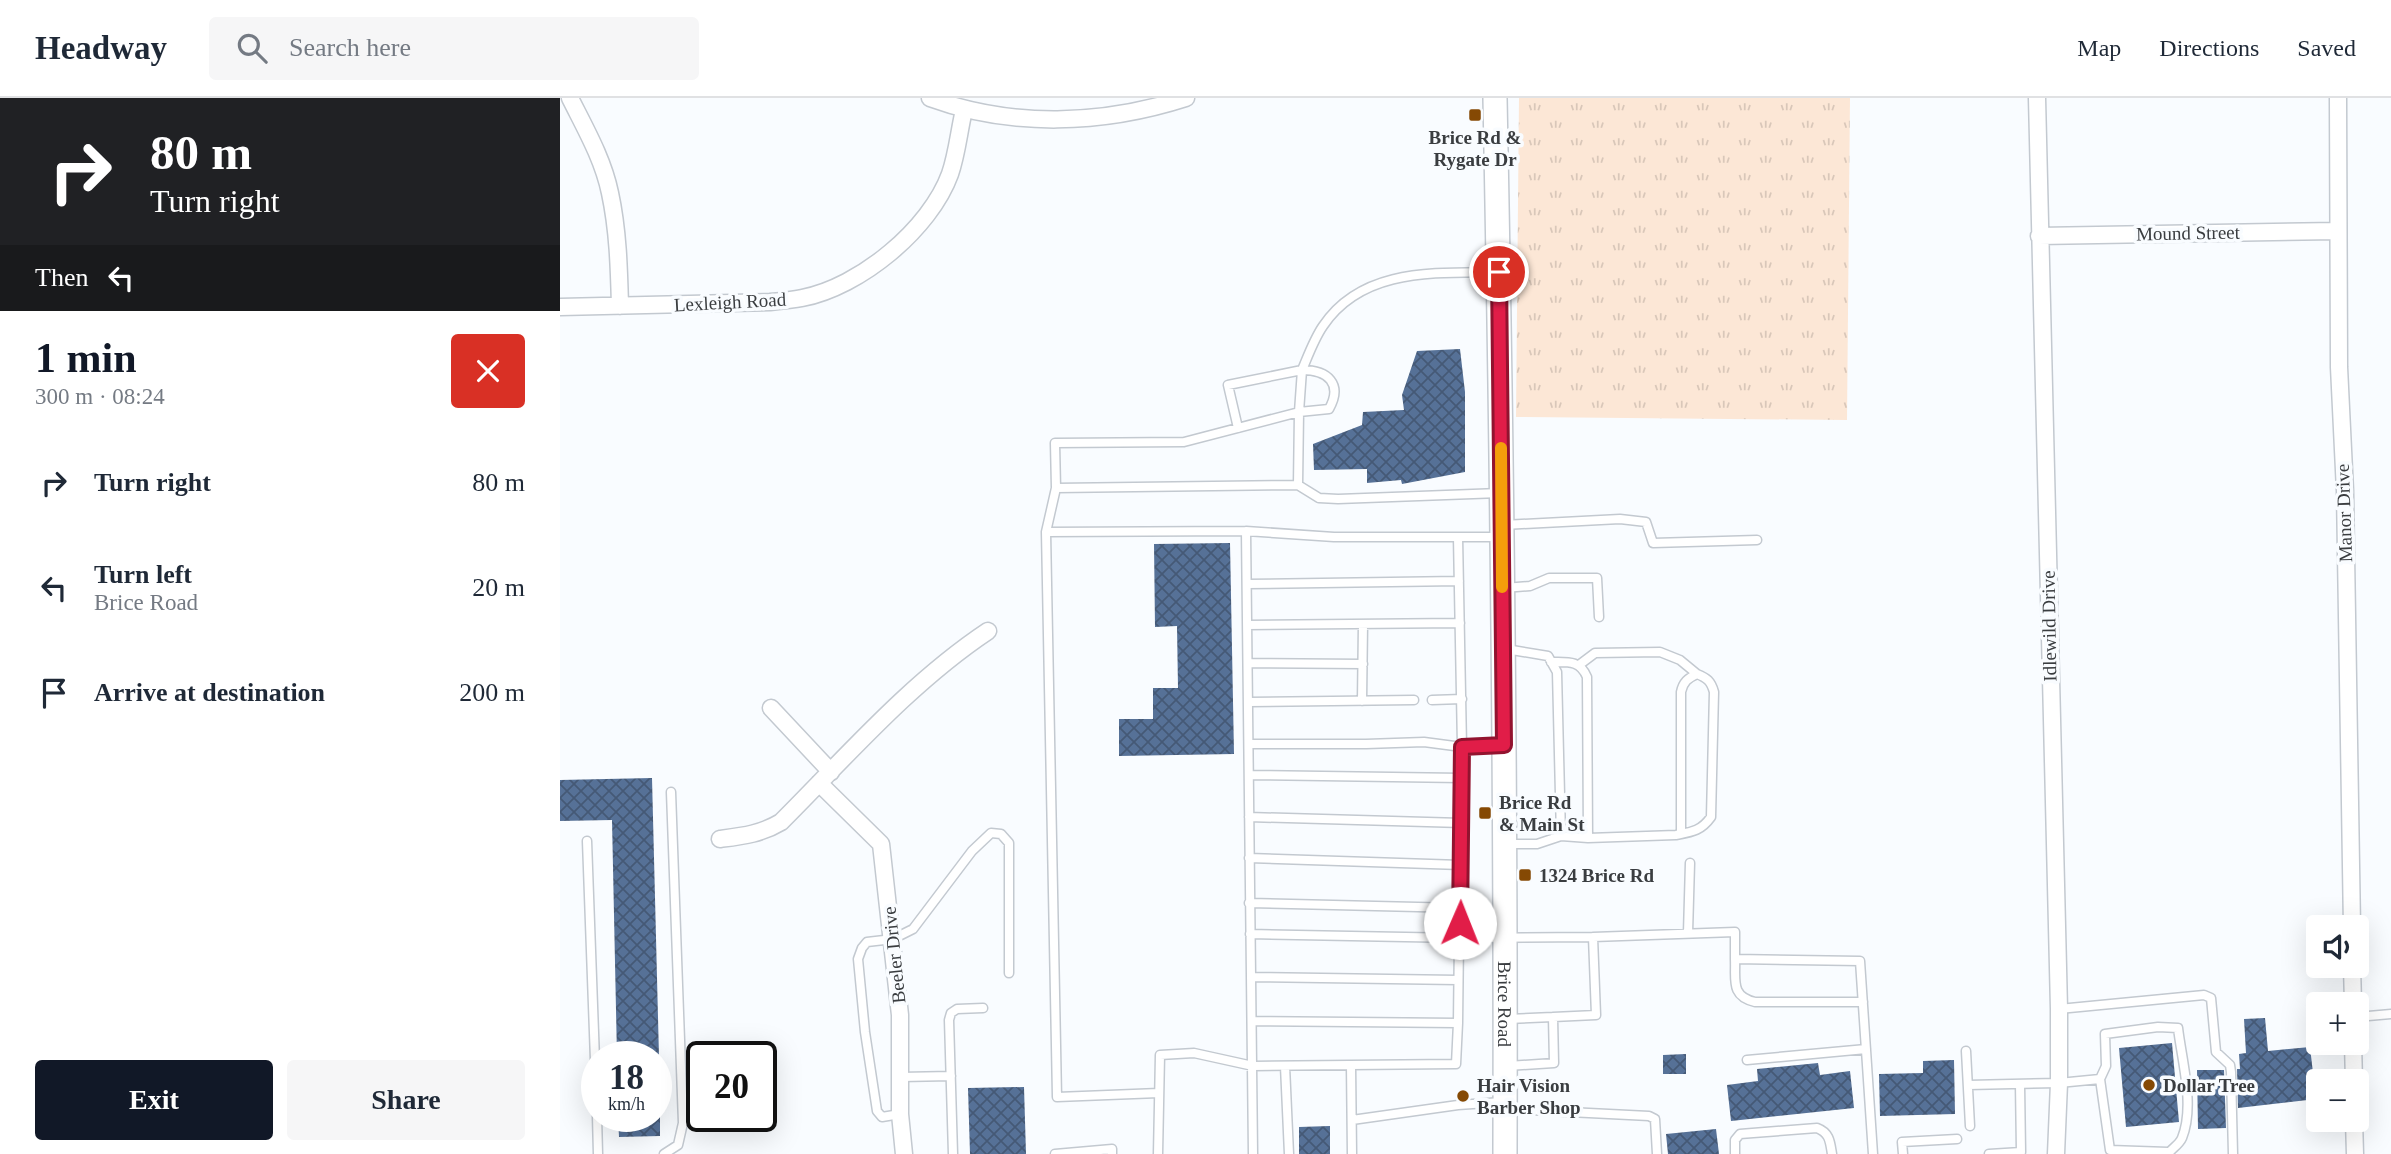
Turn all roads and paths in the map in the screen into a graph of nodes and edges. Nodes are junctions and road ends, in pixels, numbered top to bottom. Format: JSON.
{"nodes":[{"id":1,"x":570,"y":98,"type":"edge"},
{"id":2,"x":930,"y":98,"type":"edge"},
{"id":3,"x":1185,"y":98,"type":"edge"},
{"id":4,"x":1495,"y":98,"type":"edge"},
{"id":5,"x":2037,"y":98,"type":"edge"},
{"id":6,"x":2338,"y":98,"type":"edge"},
{"id":7,"x":1115,"y":105,"type":"edge"},
{"id":8,"x":964,"y":110,"type":"junction"},
{"id":9,"x":2337,"y":231,"type":"junction"},
{"id":10,"x":2039,"y":236,"type":"junction"},
{"id":11,"x":1499,"y":272,"type":"junction"},
{"id":12,"x":620,"y":306,"type":"junction"},
{"id":13,"x":560,"y":307,"type":"edge"},
{"id":14,"x":1302,"y":370,"type":"junction"},
{"id":15,"x":1298,"y":412,"type":"junction"},
{"id":16,"x":1238,"y":428,"type":"junction"},
{"id":17,"x":1298,"y":485,"type":"junction"},
{"id":18,"x":1055,"y":488,"type":"junction"},
{"id":19,"x":1501,"y":493,"type":"junction"},
{"id":20,"x":1246,"y":531,"type":"junction"},
{"id":21,"x":1501,"y":531,"type":"junction"},
{"id":22,"x":1046,"y":532,"type":"junction"},
{"id":23,"x":1458,"y":537,"type":"junction"},
{"id":24,"x":1757,"y":540,"type":"dead end"},
{"id":25,"x":1459,"y":581,"type":"junction"},
{"id":26,"x":1247,"y":584,"type":"junction"},
{"id":27,"x":1502,"y":589,"type":"junction"},
{"id":28,"x":1599,"y":617,"type":"dead end"},
{"id":29,"x":1460,"y":623,"type":"junction"},
{"id":30,"x":1363,"y":624,"type":"junction"},
{"id":31,"x":1247,"y":625,"type":"junction"},
{"id":32,"x":988,"y":631,"type":"dead end"},
{"id":33,"x":1503,"y":648,"type":"junction"},
{"id":34,"x":1551,"y":662,"type":"junction"},
{"id":35,"x":1248,"y":663,"type":"junction"},
{"id":36,"x":1363,"y":664,"type":"junction"},
{"id":37,"x":1579,"y":665,"type":"junction"},
{"id":38,"x":1697,"y":674,"type":"junction"},
{"id":39,"x":1432,"y":699,"type":"dead end"},
{"id":40,"x":1462,"y":699,"type":"junction"},
{"id":41,"x":1414,"y":700,"type":"dead end"},
{"id":42,"x":1362,"y":701,"type":"junction"},
{"id":43,"x":1249,"y":702,"type":"junction"},
{"id":44,"x":771,"y":708,"type":"dead end"},
{"id":45,"x":1249,"y":744,"type":"junction"},
{"id":46,"x":1504,"y":745,"type":"junction"},
{"id":47,"x":1462,"y":747,"type":"junction"},
{"id":48,"x":1249,"y":775,"type":"junction"},
{"id":49,"x":825,"y":777,"type":"junction"},
{"id":50,"x":1462,"y":778,"type":"junction"},
{"id":51,"x":671,"y":792,"type":"dead end"},
{"id":52,"x":1249,"y":817,"type":"junction"},
{"id":53,"x":1462,"y":823,"type":"junction"},
{"id":54,"x":1681,"y":834,"type":"junction"},
{"id":55,"x":1561,"y":836,"type":"junction"},
{"id":56,"x":1588,"y":838,"type":"junction"},
{"id":57,"x":720,"y":839,"type":"dead end"},
{"id":58,"x":587,"y":841,"type":"dead end"},
{"id":59,"x":1505,"y":844,"type":"junction"},
{"id":60,"x":1250,"y":858,"type":"junction"},
{"id":61,"x":1690,"y":863,"type":"dead end"},
{"id":62,"x":1461,"y":865,"type":"junction"},
{"id":63,"x":1249,"y":903,"type":"junction"},
{"id":64,"x":1460,"y":908,"type":"junction"},
{"id":65,"x":2351,"y":915,"type":"edge"},
{"id":66,"x":1688,"y":933,"type":"junction"},
{"id":67,"x":1250,"y":934,"type":"junction"},
{"id":68,"x":1506,"y":937,"type":"junction"},
{"id":69,"x":1593,"y":937,"type":"junction"},
{"id":70,"x":1459,"y":938,"type":"junction"},
{"id":71,"x":893,"y":940,"type":"junction"},
{"id":72,"x":1735,"y":959,"type":"junction"},
{"id":73,"x":1009,"y":973,"type":"dead end"},
{"id":74,"x":1251,"y":977,"type":"junction"},
{"id":75,"x":1458,"y":979,"type":"junction"},
{"id":76,"x":1863,"y":1002,"type":"junction"},
{"id":77,"x":984,"y":1008,"type":"dead end"},
{"id":78,"x":2059,"y":1009,"type":"junction"},
{"id":79,"x":2391,"y":1014,"type":"edge"},
{"id":80,"x":2369,"y":1016,"type":"edge"},
{"id":81,"x":1553,"y":1017,"type":"junction"},
{"id":82,"x":1505,"y":1019,"type":"junction"},
{"id":83,"x":1252,"y":1021,"type":"junction"},
{"id":84,"x":1458,"y":1023,"type":"junction"},
{"id":85,"x":594,"y":1041,"type":"edge"},
{"id":86,"x":1866,"y":1049,"type":"junction"},
{"id":87,"x":1966,"y":1051,"type":"dead end"},
{"id":88,"x":1747,"y":1060,"type":"dead end"},
{"id":89,"x":1351,"y":1065,"type":"junction"},
{"id":90,"x":1253,"y":1066,"type":"junction"},
{"id":91,"x":1286,"y":1066,"type":"junction"},
{"id":92,"x":1505,"y":1066,"type":"junction"},
{"id":93,"x":951,"y":1076,"type":"junction"},
{"id":94,"x":901,"y":1077,"type":"junction"},
{"id":95,"x":2100,"y":1079,"type":"junction"},
{"id":96,"x":2059,"y":1083,"type":"junction"},
{"id":97,"x":2020,"y":1084,"type":"junction"},
{"id":98,"x":1968,"y":1085,"type":"junction"},
{"id":99,"x":1159,"y":1093,"type":"junction"},
{"id":100,"x":1505,"y":1105,"type":"junction"},
{"id":101,"x":900,"y":1114,"type":"junction"},
{"id":102,"x":1352,"y":1121,"type":"junction"},
{"id":103,"x":1970,"y":1126,"type":"dead end"},
{"id":104,"x":597,"y":1132,"type":"edge"},
{"id":105,"x":2354,"y":1132,"type":"edge"},
{"id":106,"x":1957,"y":1139,"type":"dead end"},
{"id":107,"x":1112,"y":1152,"type":"edge"},
{"id":108,"x":2168,"y":1153,"type":"edge"},
{"id":109,"x":598,"y":1154,"type":"edge"},
{"id":110,"x":664,"y":1154,"type":"edge"},
{"id":111,"x":904,"y":1154,"type":"edge"},
{"id":112,"x":953,"y":1154,"type":"edge"},
{"id":113,"x":1055,"y":1154,"type":"edge"},
{"id":114,"x":1158,"y":1154,"type":"edge"},
{"id":115,"x":1253,"y":1154,"type":"edge"},
{"id":116,"x":1289,"y":1154,"type":"edge"},
{"id":117,"x":1352,"y":1154,"type":"edge"},
{"id":118,"x":1505,"y":1154,"type":"edge"},
{"id":119,"x":1657,"y":1154,"type":"edge"},
{"id":120,"x":1735,"y":1154,"type":"edge"},
{"id":121,"x":1832,"y":1154,"type":"edge"},
{"id":122,"x":1873,"y":1154,"type":"edge"},
{"id":123,"x":1903,"y":1154,"type":"edge"},
{"id":124,"x":1989,"y":1154,"type":"edge"},
{"id":125,"x":2056,"y":1154,"type":"edge"},
{"id":126,"x":2233,"y":1154,"type":"edge"},
{"id":127,"x":2355,"y":1154,"type":"edge"}],
"edges":[{"from":1,"to":12,"type":"street"},
{"from":2,"to":8,"type":"street"},
{"from":3,"to":7,"type":"street"},
{"from":4,"to":11,"type":"main road","name":"Brice Road"},
{"from":5,"to":10,"type":"street","name":"Idlewild Drive"},
{"from":6,"to":9,"type":"street","name":"Manor Drive"},
{"from":7,"to":8,"type":"street"},
{"from":8,"to":12,"type":"street","name":"Lexleigh Road"},
{"from":9,"to":10,"type":"street","name":"Mound Street"},
{"from":9,"to":65,"type":"street","name":"Manor Drive"},
{"from":10,"to":78,"type":"street","name":"Idlewild Drive"},
{"from":11,"to":14,"type":"lane"},
{"from":11,"to":19,"type":"main road","name":"Brice Road"},
{"from":12,"to":13,"type":"street","name":"Lexleigh Road"},
{"from":14,"to":15,"type":"lane"},
{"from":14,"to":15,"type":"lane"},
{"from":14,"to":16,"type":"lane"},
{"from":15,"to":16,"type":"lane"},
{"from":15,"to":17,"type":"lane"},
{"from":16,"to":18,"type":"lane"},
{"from":17,"to":18,"type":"lane"},
{"from":17,"to":19,"type":"lane"},
{"from":18,"to":22,"type":"lane"},
{"from":19,"to":21,"type":"main road","name":"Brice Road"},
{"from":20,"to":22,"type":"lane"},
{"from":20,"to":23,"type":"lane"},
{"from":20,"to":26,"type":"lane"},
{"from":21,"to":23,"type":"lane"},
{"from":21,"to":24,"type":"lane"},
{"from":21,"to":27,"type":"main road","name":"Brice Road"},
{"from":22,"to":99,"type":"lane"},
{"from":23,"to":25,"type":"lane"},
{"from":25,"to":26,"type":"lane"},
{"from":25,"to":29,"type":"lane"},
{"from":26,"to":31,"type":"lane"},
{"from":27,"to":28,"type":"lane"},
{"from":27,"to":33,"type":"main road","name":"Brice Road"},
{"from":29,"to":30,"type":"lane"},
{"from":29,"to":40,"type":"lane"},
{"from":30,"to":31,"type":"lane"},
{"from":30,"to":36,"type":"lane"},
{"from":31,"to":35,"type":"lane"},
{"from":32,"to":49,"type":"street"},
{"from":33,"to":34,"type":"lane"},
{"from":33,"to":46,"type":"main road","name":"Brice Road"},
{"from":34,"to":37,"type":"lane"},
{"from":34,"to":55,"type":"lane"},
{"from":35,"to":36,"type":"lane"},
{"from":35,"to":43,"type":"lane"},
{"from":36,"to":42,"type":"lane"},
{"from":37,"to":38,"type":"lane"},
{"from":37,"to":56,"type":"lane"},
{"from":38,"to":54,"type":"lane"},
{"from":38,"to":54,"type":"lane"},
{"from":39,"to":40,"type":"lane"},
{"from":40,"to":47,"type":"lane"},
{"from":41,"to":42,"type":"lane"},
{"from":42,"to":43,"type":"lane"},
{"from":43,"to":45,"type":"lane"},
{"from":44,"to":49,"type":"street","name":"Beeler Drive"},
{"from":45,"to":47,"type":"lane"},
{"from":45,"to":48,"type":"lane"},
{"from":46,"to":47,"type":"lane"},
{"from":46,"to":59,"type":"main road","name":"Brice Road"},
{"from":47,"to":50,"type":"lane"},
{"from":48,"to":50,"type":"lane"},
{"from":48,"to":52,"type":"lane"},
{"from":49,"to":57,"type":"street"},
{"from":49,"to":71,"type":"street","name":"Beeler Drive"},
{"from":50,"to":53,"type":"lane"},
{"from":51,"to":110,"type":"lane"},
{"from":52,"to":53,"type":"lane"},
{"from":52,"to":60,"type":"lane"},
{"from":53,"to":62,"type":"lane"},
{"from":54,"to":56,"type":"lane"},
{"from":55,"to":56,"type":"lane"},
{"from":55,"to":59,"type":"lane"},
{"from":58,"to":85,"type":"lane"},
{"from":59,"to":68,"type":"main road","name":"Brice Road"},
{"from":60,"to":62,"type":"lane"},
{"from":60,"to":63,"type":"lane"},
{"from":61,"to":66,"type":"lane"},
{"from":62,"to":64,"type":"lane"},
{"from":63,"to":64,"type":"lane"},
{"from":63,"to":67,"type":"lane"},
{"from":64,"to":70,"type":"lane"},
{"from":66,"to":69,"type":"lane"},
{"from":66,"to":72,"type":"lane"},
{"from":67,"to":70,"type":"lane"},
{"from":67,"to":74,"type":"lane"},
{"from":68,"to":69,"type":"lane"},
{"from":68,"to":70,"type":"lane"},
{"from":68,"to":82,"type":"main road","name":"Brice Road"},
{"from":69,"to":81,"type":"lane"},
{"from":70,"to":75,"type":"lane"},
{"from":71,"to":73,"type":"lane"},
{"from":71,"to":94,"type":"street","name":"Beeler Drive"},
{"from":71,"to":101,"type":"lane"},
{"from":72,"to":76,"type":"lane"},
{"from":72,"to":76,"type":"lane"},
{"from":74,"to":75,"type":"lane"},
{"from":74,"to":83,"type":"lane"},
{"from":75,"to":84,"type":"lane"},
{"from":76,"to":86,"type":"lane"},
{"from":77,"to":93,"type":"lane"},
{"from":78,"to":96,"type":"street","name":"Idlewild Drive"},
{"from":78,"to":126,"type":"lane"},
{"from":79,"to":80,"type":"lane"},
{"from":81,"to":82,"type":"lane"},
{"from":81,"to":92,"type":"lane"},
{"from":82,"to":92,"type":"main road","name":"Brice Road"},
{"from":83,"to":84,"type":"lane"},
{"from":83,"to":90,"type":"lane"},
{"from":84,"to":89,"type":"lane"},
{"from":86,"to":88,"type":"lane"},
{"from":86,"to":122,"type":"lane"},
{"from":87,"to":98,"type":"lane"},
{"from":89,"to":91,"type":"lane"},
{"from":89,"to":102,"type":"lane"},
{"from":90,"to":91,"type":"lane"},
{"from":90,"to":99,"type":"lane"},
{"from":90,"to":115,"type":"lane"},
{"from":91,"to":116,"type":"lane"},
{"from":92,"to":100,"type":"main road","name":"Brice Road"},
{"from":93,"to":94,"type":"lane"},
{"from":93,"to":112,"type":"lane"},
{"from":94,"to":101,"type":"street","name":"Beeler Drive"},
{"from":95,"to":96,"type":"lane"},
{"from":95,"to":108,"type":"lane"},
{"from":95,"to":108,"type":"lane"},
{"from":96,"to":97,"type":"lane"},
{"from":96,"to":125,"type":"street","name":"Idlewild Drive"},
{"from":97,"to":98,"type":"lane"},
{"from":97,"to":124,"type":"lane"},
{"from":98,"to":103,"type":"lane"},
{"from":99,"to":114,"type":"lane"},
{"from":100,"to":102,"type":"lane"},
{"from":100,"to":118,"type":"main road","name":"Brice Road"},
{"from":100,"to":119,"type":"lane"},
{"from":101,"to":111,"type":"street","name":"Beeler Drive"},
{"from":102,"to":117,"type":"lane"},
{"from":104,"to":109,"type":"lane"},
{"from":105,"to":127,"type":"street"},
{"from":106,"to":123,"type":"lane"},
{"from":107,"to":113,"type":"lane"},
{"from":120,"to":121,"type":"lane"}]}
